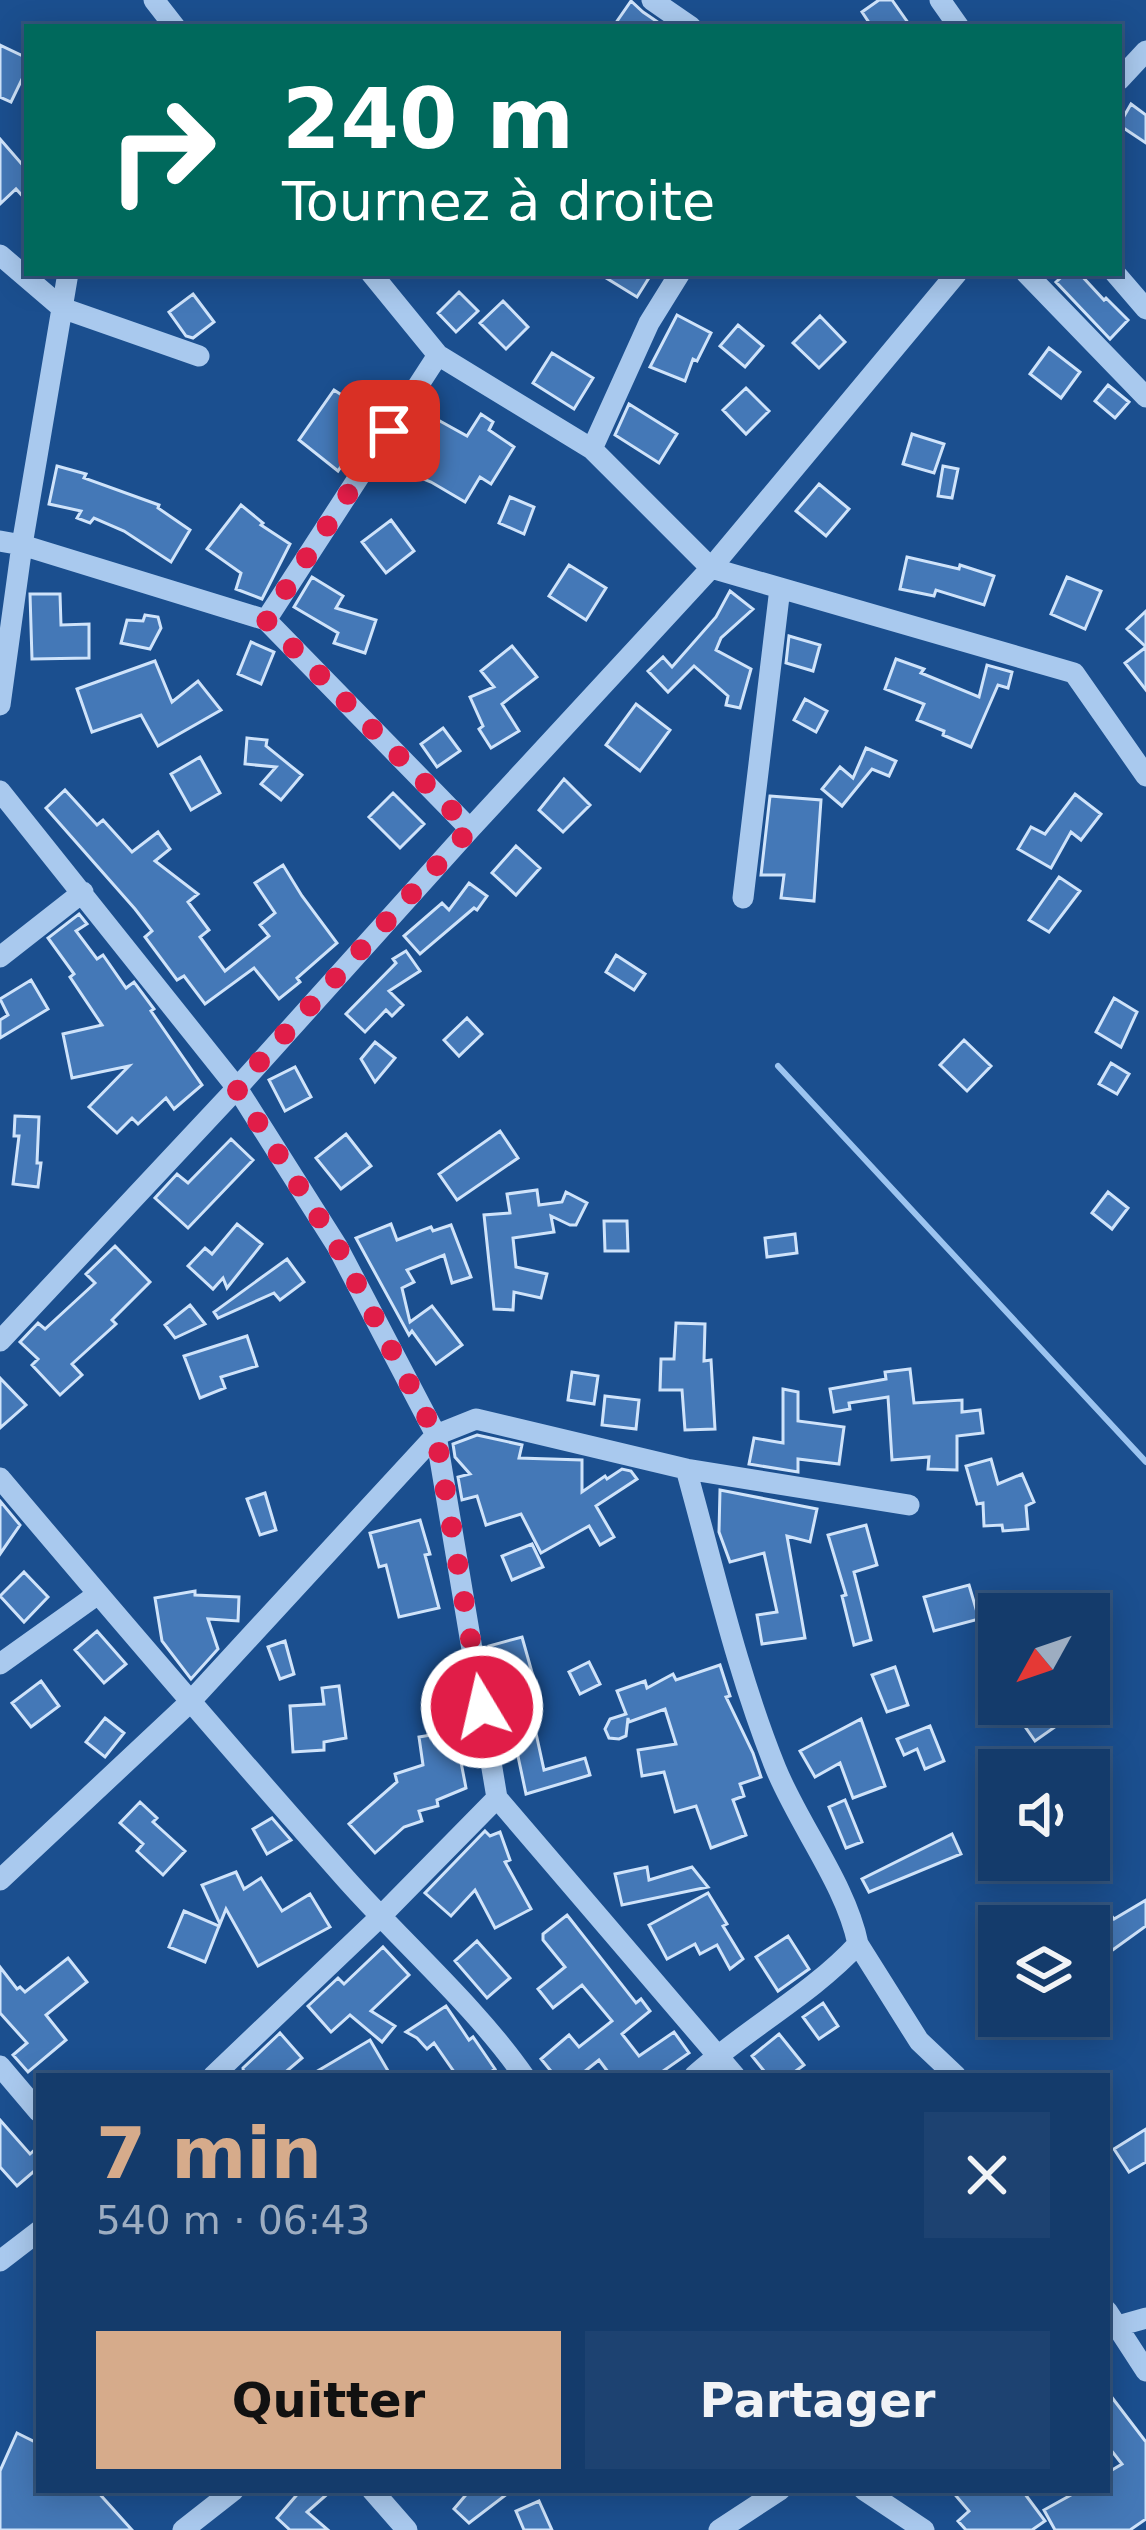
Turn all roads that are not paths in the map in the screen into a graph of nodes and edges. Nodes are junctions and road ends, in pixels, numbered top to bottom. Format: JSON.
{"nodes":[{"id":1,"x":154,"y":0,"type":"edge"},
{"id":2,"x":652,"y":0,"type":"edge"},
{"id":3,"x":173,"y":24,"type":"edge"},
{"id":4,"x":687,"y":24,"type":"edge"},
{"id":5,"x":1146,"y":51,"type":"edge"},
{"id":6,"x":1122,"y":77,"type":"edge"},
{"id":7,"x":0,"y":255,"type":"edge"},
{"id":8,"x":24,"y":276,"type":"edge"},
{"id":9,"x":25,"y":276,"type":"edge"},
{"id":10,"x":67,"y":276,"type":"edge"},
{"id":11,"x":373,"y":276,"type":"edge"},
{"id":12,"x":678,"y":276,"type":"edge"},
{"id":13,"x":954,"y":276,"type":"edge"},
{"id":14,"x":1029,"y":276,"type":"edge"},
{"id":15,"x":1118,"y":276,"type":"edge"},
{"id":16,"x":62,"y":308,"type":"junction"},
{"id":17,"x":1146,"y":309,"type":"edge"},
{"id":18,"x":438,"y":355,"type":"junction"},
{"id":19,"x":199,"y":356,"type":"dead end"},
{"id":20,"x":1146,"y":397,"type":"edge"},
{"id":21,"x":592,"y":449,"type":"junction"},
{"id":22,"x":11,"y":543,"type":"edge"},
{"id":23,"x":711,"y":568,"type":"junction"},
{"id":24,"x":780,"y":588,"type":"junction"},
{"id":25,"x":266,"y":620,"type":"junction"},
{"id":26,"x":0,"y":705,"type":"edge"},
{"id":27,"x":1146,"y":776,"type":"edge"},
{"id":28,"x":0,"y":790,"type":"edge"},
{"id":29,"x":470,"y":829,"type":"junction"},
{"id":30,"x":83,"y":892,"type":"junction"},
{"id":31,"x":743,"y":898,"type":"dead end"},
{"id":32,"x":0,"y":957,"type":"edge"},
{"id":33,"x":236,"y":1088,"type":"junction"},
{"id":34,"x":0,"y":1341,"type":"edge"},
{"id":35,"x":436,"y":1435,"type":"junction"},
{"id":36,"x":686,"y":1469,"type":"junction"},
{"id":37,"x":0,"y":1478,"type":"edge"},
{"id":38,"x":909,"y":1505,"type":"dead end"},
{"id":39,"x":98,"y":1594,"type":"junction"},
{"id":40,"x":0,"y":1664,"type":"edge"},
{"id":41,"x":189,"y":1703,"type":"junction"},
{"id":42,"x":497,"y":1798,"type":"junction"},
{"id":43,"x":0,"y":1880,"type":"edge"},
{"id":44,"x":380,"y":1917,"type":"junction"},
{"id":45,"x":858,"y":1944,"type":"junction"},
{"id":46,"x":717,"y":2055,"type":"junction"},
{"id":47,"x":0,"y":2066,"type":"edge"},
{"id":48,"x":216,"y":2073,"type":"edge"},
{"id":49,"x":522,"y":2073,"type":"edge"},
{"id":50,"x":697,"y":2073,"type":"edge"},
{"id":51,"x":732,"y":2073,"type":"edge"},
{"id":52,"x":953,"y":2073,"type":"edge"},
{"id":53,"x":36,"y":2108,"type":"edge"},
{"id":54,"x":36,"y":2233,"type":"edge"},
{"id":55,"x":0,"y":2261,"type":"edge"},
{"id":56,"x":1146,"y":2318,"type":"edge"},
{"id":57,"x":1110,"y":2322,"type":"edge"},
{"id":58,"x":1146,"y":2371,"type":"edge"},
{"id":59,"x":231,"y":2493,"type":"edge"},
{"id":60,"x":375,"y":2493,"type":"edge"},
{"id":61,"x":775,"y":2493,"type":"edge"},
{"id":62,"x":868,"y":2493,"type":"edge"},
{"id":63,"x":183,"y":2530,"type":"edge"},
{"id":64,"x":406,"y":2530,"type":"edge"},
{"id":65,"x":719,"y":2530,"type":"edge"},
{"id":66,"x":924,"y":2530,"type":"edge"}],
"edges":[{"from":1,"to":3,"type":"street"},
{"from":2,"to":4,"type":"street"},
{"from":5,"to":6,"type":"street"},
{"from":7,"to":8,"type":"street"},
{"from":9,"to":16,"type":"street"},
{"from":10,"to":16,"type":"street"},
{"from":11,"to":18,"type":"street"},
{"from":12,"to":21,"type":"street"},
{"from":13,"to":23,"type":"street"},
{"from":14,"to":20,"type":"street"},
{"from":15,"to":17,"type":"street"},
{"from":16,"to":19,"type":"street"},
{"from":16,"to":22,"type":"street"},
{"from":18,"to":21,"type":"street"},
{"from":18,"to":25,"type":"street"},
{"from":21,"to":23,"type":"street"},
{"from":22,"to":25,"type":"street"},
{"from":22,"to":26,"type":"street"},
{"from":23,"to":24,"type":"street"},
{"from":23,"to":29,"type":"street"},
{"from":24,"to":27,"type":"street"},
{"from":24,"to":31,"type":"street"},
{"from":25,"to":29,"type":"street"},
{"from":28,"to":30,"type":"street"},
{"from":29,"to":33,"type":"street"},
{"from":30,"to":32,"type":"street"},
{"from":30,"to":33,"type":"street"},
{"from":33,"to":34,"type":"street"},
{"from":33,"to":35,"type":"street"},
{"from":35,"to":36,"type":"street"},
{"from":35,"to":41,"type":"street"},
{"from":35,"to":42,"type":"street"},
{"from":36,"to":38,"type":"street"},
{"from":36,"to":45,"type":"street"},
{"from":37,"to":39,"type":"street"},
{"from":39,"to":40,"type":"street"},
{"from":39,"to":41,"type":"street"},
{"from":41,"to":43,"type":"street"},
{"from":41,"to":44,"type":"street"},
{"from":42,"to":44,"type":"street"},
{"from":42,"to":46,"type":"street"},
{"from":44,"to":48,"type":"street"},
{"from":44,"to":49,"type":"street"},
{"from":45,"to":46,"type":"street"},
{"from":45,"to":52,"type":"street"},
{"from":46,"to":50,"type":"street"},
{"from":46,"to":51,"type":"street"},
{"from":47,"to":53,"type":"street"},
{"from":54,"to":55,"type":"street"},
{"from":56,"to":57,"type":"street"},
{"from":57,"to":58,"type":"street"},
{"from":59,"to":63,"type":"street"},
{"from":60,"to":64,"type":"street"},
{"from":61,"to":65,"type":"street"},
{"from":62,"to":66,"type":"street"}]}
